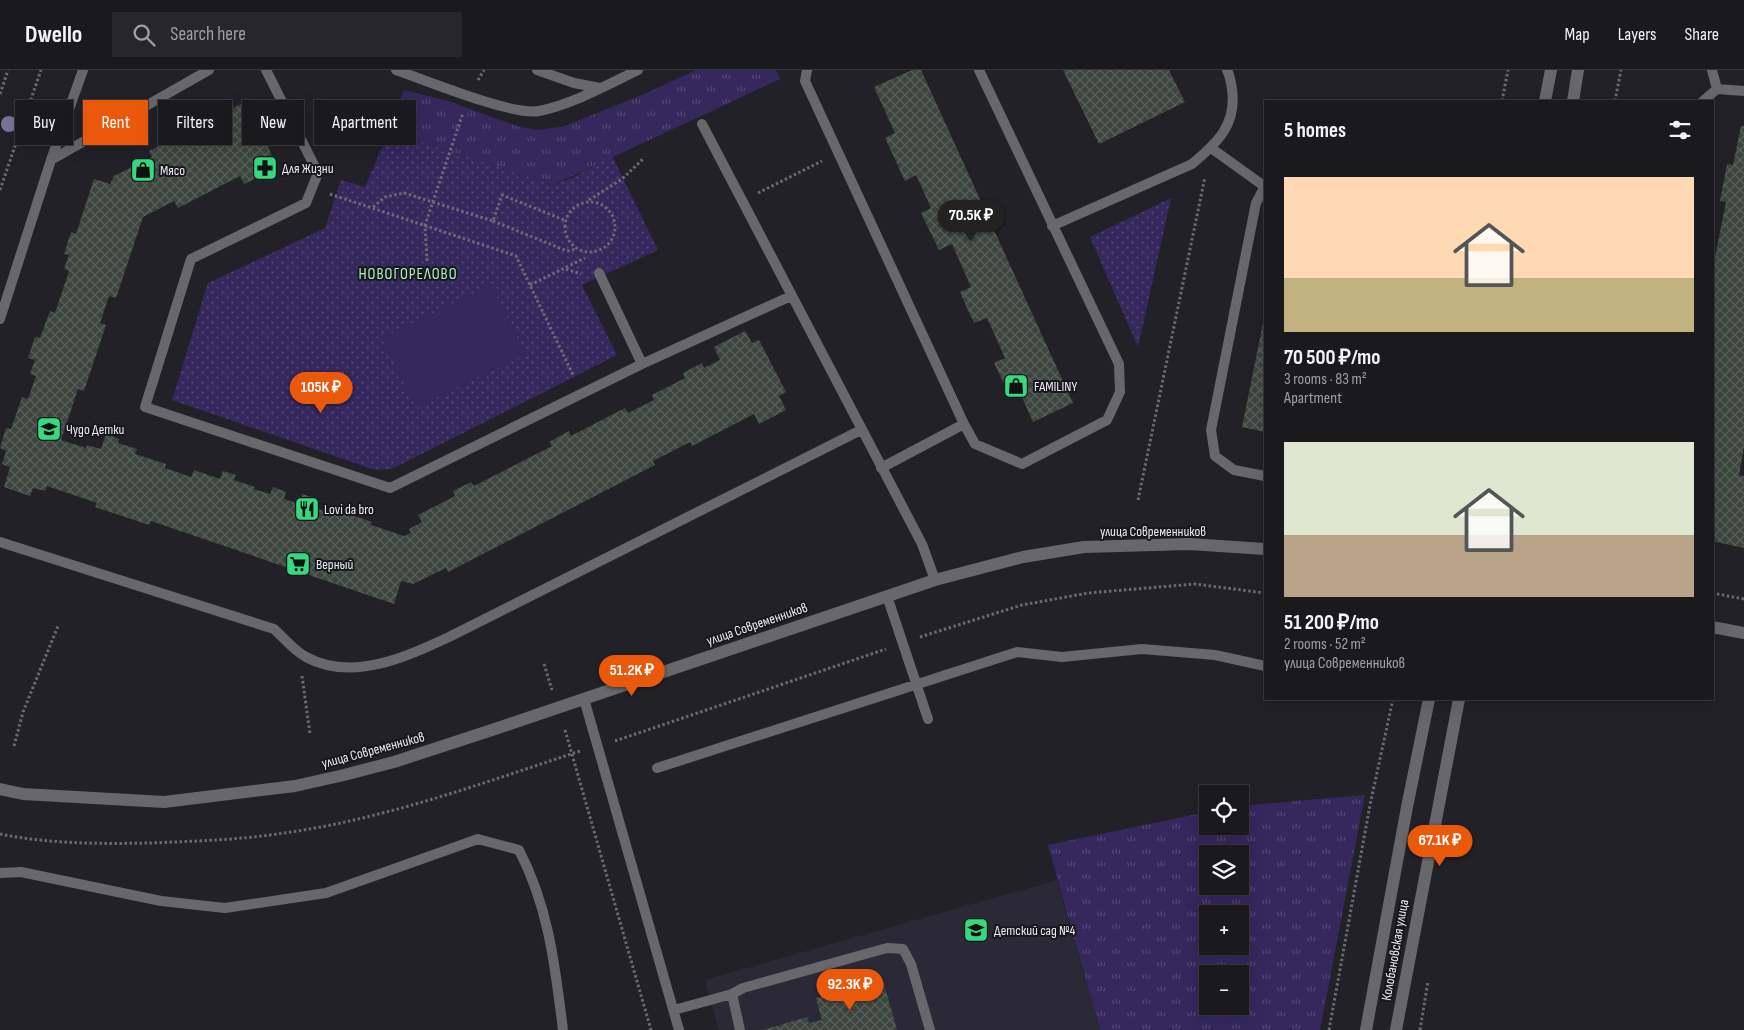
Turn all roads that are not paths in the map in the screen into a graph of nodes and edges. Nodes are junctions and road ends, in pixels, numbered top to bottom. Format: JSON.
{"nodes":[{"id":1,"x":83,"y":70,"type":"edge"},
{"id":2,"x":209,"y":70,"type":"edge"},
{"id":3,"x":266,"y":70,"type":"edge"},
{"id":4,"x":396,"y":70,"type":"edge"},
{"id":5,"x":537,"y":70,"type":"edge"},
{"id":6,"x":638,"y":70,"type":"edge"},
{"id":7,"x":806,"y":70,"type":"edge"},
{"id":8,"x":979,"y":70,"type":"edge"},
{"id":9,"x":1227,"y":70,"type":"edge"},
{"id":10,"x":1551,"y":70,"type":"edge"},
{"id":11,"x":1578,"y":70,"type":"edge"},
{"id":12,"x":1712,"y":70,"type":"edge"},
{"id":13,"x":600,"y":88,"type":"junction"},
{"id":14,"x":1716,"y":90,"type":"junction"},
{"id":15,"x":1744,"y":91,"type":"edge"},
{"id":16,"x":1545,"y":100,"type":"edge"},
{"id":17,"x":1572,"y":100,"type":"edge"},
{"id":18,"x":1704,"y":100,"type":"edge"},
{"id":19,"x":702,"y":124,"type":"dead end"},
{"id":20,"x":1211,"y":148,"type":"junction"},
{"id":21,"x":51,"y":160,"type":"junction"},
{"id":22,"x":1264,"y":186,"type":"edge"},
{"id":23,"x":1052,"y":226,"type":"junction"},
{"id":24,"x":599,"y":273,"type":"dead end"},
{"id":25,"x":791,"y":296,"type":"junction"},
{"id":26,"x":0,"y":319,"type":"edge"},
{"id":27,"x":642,"y":364,"type":"junction"},
{"id":28,"x":964,"y":424,"type":"junction"},
{"id":29,"x":861,"y":430,"type":"junction"},
{"id":30,"x":881,"y":468,"type":"junction"},
{"id":31,"x":1264,"y":476,"type":"edge"},
{"id":32,"x":0,"y":542,"type":"edge"},
{"id":33,"x":1264,"y":549,"type":"edge"},
{"id":34,"x":935,"y":580,"type":"junction"},
{"id":35,"x":887,"y":596,"type":"junction"},
{"id":36,"x":1714,"y":627,"type":"edge"},
{"id":37,"x":1744,"y":633,"type":"edge"},
{"id":38,"x":1264,"y":666,"type":"edge"},
{"id":39,"x":917,"y":684,"type":"junction"},
{"id":40,"x":584,"y":699,"type":"junction"},
{"id":41,"x":1429,"y":700,"type":"edge"},
{"id":42,"x":1460,"y":700,"type":"edge"},
{"id":43,"x":928,"y":719,"type":"dead end"},
{"id":44,"x":657,"y":768,"type":"dead end"},
{"id":45,"x":0,"y":789,"type":"edge"},
{"id":46,"x":0,"y":873,"type":"edge"},
{"id":47,"x":732,"y":994,"type":"junction"},
{"id":48,"x":674,"y":1010,"type":"junction"},
{"id":49,"x":563,"y":1030,"type":"edge"},
{"id":50,"x":680,"y":1030,"type":"edge"},
{"id":51,"x":740,"y":1030,"type":"edge"},
{"id":52,"x":930,"y":1030,"type":"edge"},
{"id":53,"x":1366,"y":1030,"type":"edge"},
{"id":54,"x":1396,"y":1030,"type":"edge"}],
"edges":[{"from":1,"to":21,"type":"lane"},
{"from":2,"to":21,"type":"lane"},
{"from":3,"to":27,"type":"lane"},
{"from":4,"to":13,"type":"lane"},
{"from":5,"to":13,"type":"lane"},
{"from":6,"to":13,"type":"lane"},
{"from":7,"to":28,"type":"lane"},
{"from":8,"to":23,"type":"lane"},
{"from":9,"to":20,"type":"lane"},
{"from":10,"to":16,"type":"street"},
{"from":11,"to":17,"type":"street"},
{"from":12,"to":14,"type":"lane"},
{"from":14,"to":15,"type":"lane"},
{"from":14,"to":18,"type":"lane"},
{"from":19,"to":25,"type":"lane"},
{"from":20,"to":22,"type":"lane"},
{"from":20,"to":23,"type":"lane"},
{"from":21,"to":26,"type":"lane"},
{"from":22,"to":31,"type":"lane"},
{"from":23,"to":28,"type":"lane"},
{"from":24,"to":27,"type":"lane"},
{"from":25,"to":27,"type":"lane"},
{"from":25,"to":29,"type":"lane"},
{"from":28,"to":30,"type":"lane"},
{"from":29,"to":30,"type":"lane"},
{"from":29,"to":32,"type":"lane"},
{"from":30,"to":34,"type":"lane"},
{"from":33,"to":34,"type":"street","name":"улица Современников"},
{"from":34,"to":35,"type":"street","name":"улица Современников"},
{"from":35,"to":39,"type":"lane"},
{"from":35,"to":40,"type":"street","name":"улица Современников"},
{"from":36,"to":37,"type":"street"},
{"from":38,"to":39,"type":"lane"},
{"from":39,"to":43,"type":"lane"},
{"from":39,"to":44,"type":"lane"},
{"from":40,"to":45,"type":"street","name":"улица Современников"},
{"from":40,"to":48,"type":"lane"},
{"from":41,"to":53,"type":"street","name":"Колобановская улица"},
{"from":42,"to":54,"type":"street","name":"Колобановская улица"},
{"from":46,"to":49,"type":"lane"},
{"from":47,"to":48,"type":"lane"},
{"from":47,"to":51,"type":"lane"},
{"from":47,"to":52,"type":"lane"},
{"from":48,"to":50,"type":"lane"}]}
